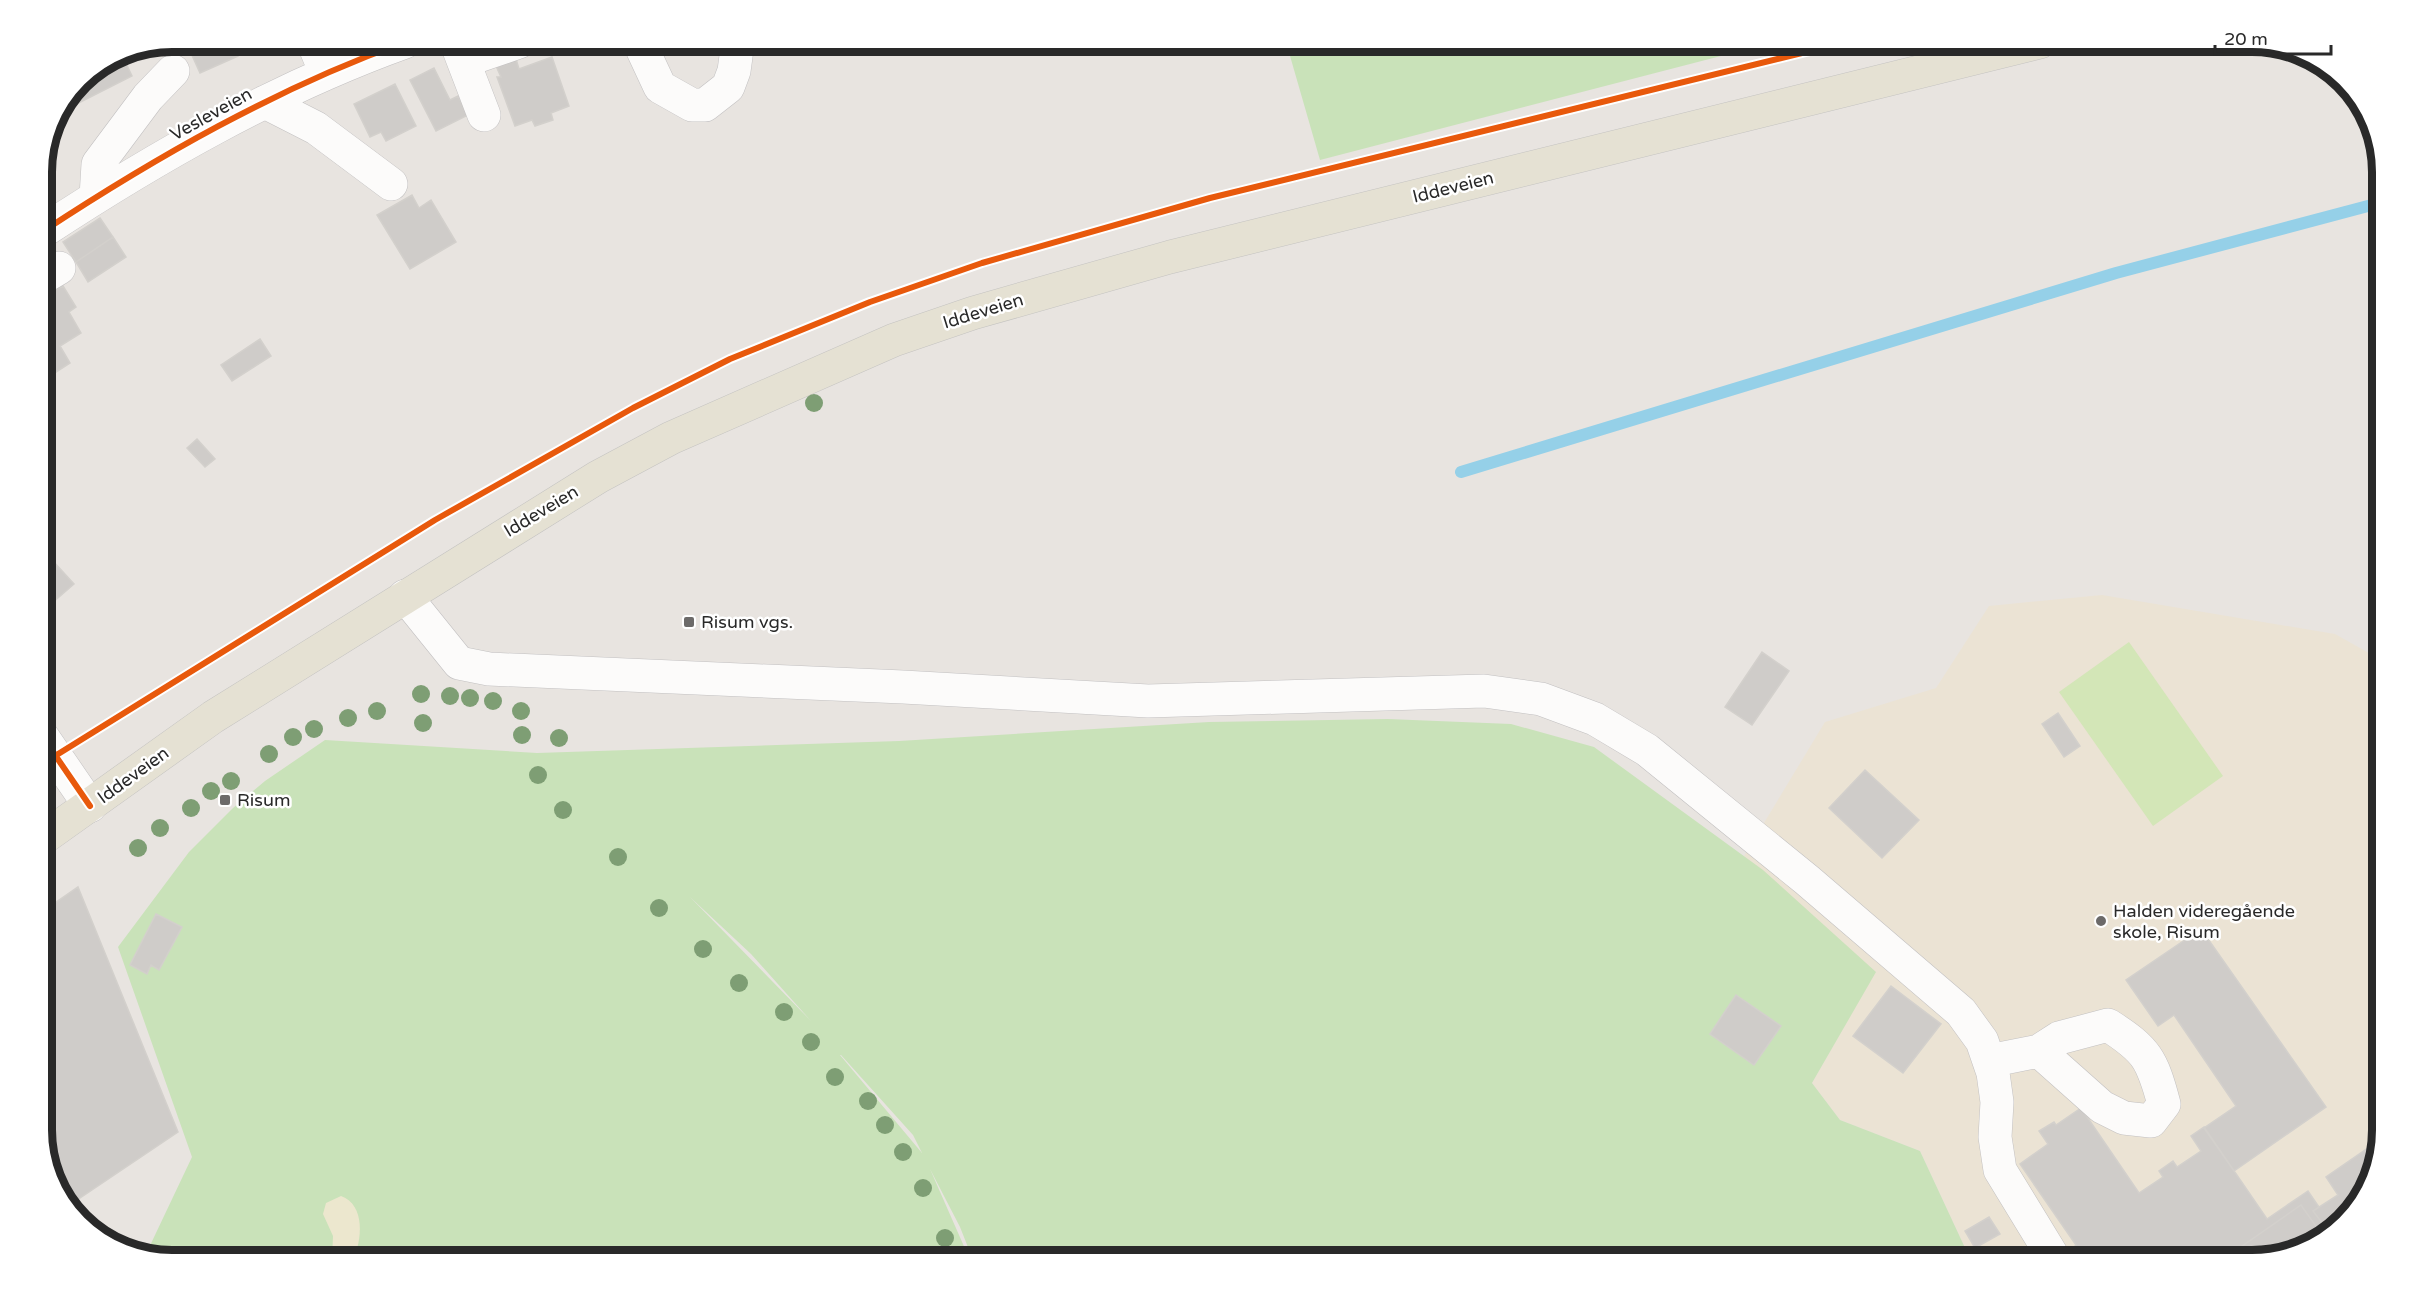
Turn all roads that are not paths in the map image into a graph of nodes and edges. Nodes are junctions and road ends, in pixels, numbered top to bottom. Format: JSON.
{"nodes":[{"id":1,"x":317,"y":52,"type":"edge"},
{"id":2,"x":380,"y":52,"type":"edge"},
{"id":3,"x":460,"y":52,"type":"edge"},
{"id":4,"x":644,"y":52,"type":"edge"},
{"id":5,"x":737,"y":52,"type":"edge"},
{"id":6,"x":1999,"y":52,"type":"edge"},
{"id":7,"x":173,"y":71,"type":"dead end"},
{"id":8,"x":326,"y":73,"type":"junction"},
{"id":9,"x":265,"y":102,"type":"junction"},
{"id":10,"x":484,"y":115,"type":"dead end"},
{"id":11,"x":391,"y":184,"type":"dead end"},
{"id":12,"x":96,"y":197,"type":"junction"},
{"id":13,"x":53,"y":225,"type":"edge"},
{"id":14,"x":405,"y":596,"type":"junction"},
{"id":15,"x":53,"y":752,"type":"edge"},
{"id":16,"x":90,"y":806,"type":"junction"},
{"id":17,"x":53,"y":831,"type":"edge"},
{"id":18,"x":2039,"y":1051,"type":"dead end"},
{"id":19,"x":1989,"y":1061,"type":"junction"},
{"id":20,"x":2049,"y":1250,"type":"edge"}],
"edges":[{"from":1,"to":8,"type":"street"},
{"from":2,"to":8,"type":"street","name":"Vesleveien"},
{"from":3,"to":10,"type":"street"},
{"from":4,"to":5,"type":"street"},
{"from":6,"to":14,"type":"main road","name":"Iddeveien"},
{"from":7,"to":12,"type":"street"},
{"from":8,"to":9,"type":"street","name":"Vesleveien"},
{"from":9,"to":11,"type":"street"},
{"from":9,"to":12,"type":"street","name":"Vesleveien"},
{"from":12,"to":13,"type":"street","name":"Vesleveien"},
{"from":14,"to":16,"type":"main road","name":"Iddeveien"},
{"from":14,"to":19,"type":"street"},
{"from":15,"to":16,"type":"street"},
{"from":16,"to":17,"type":"main road","name":"Iddeveien"},
{"from":18,"to":19,"type":"street"},
{"from":19,"to":20,"type":"street"}]}
